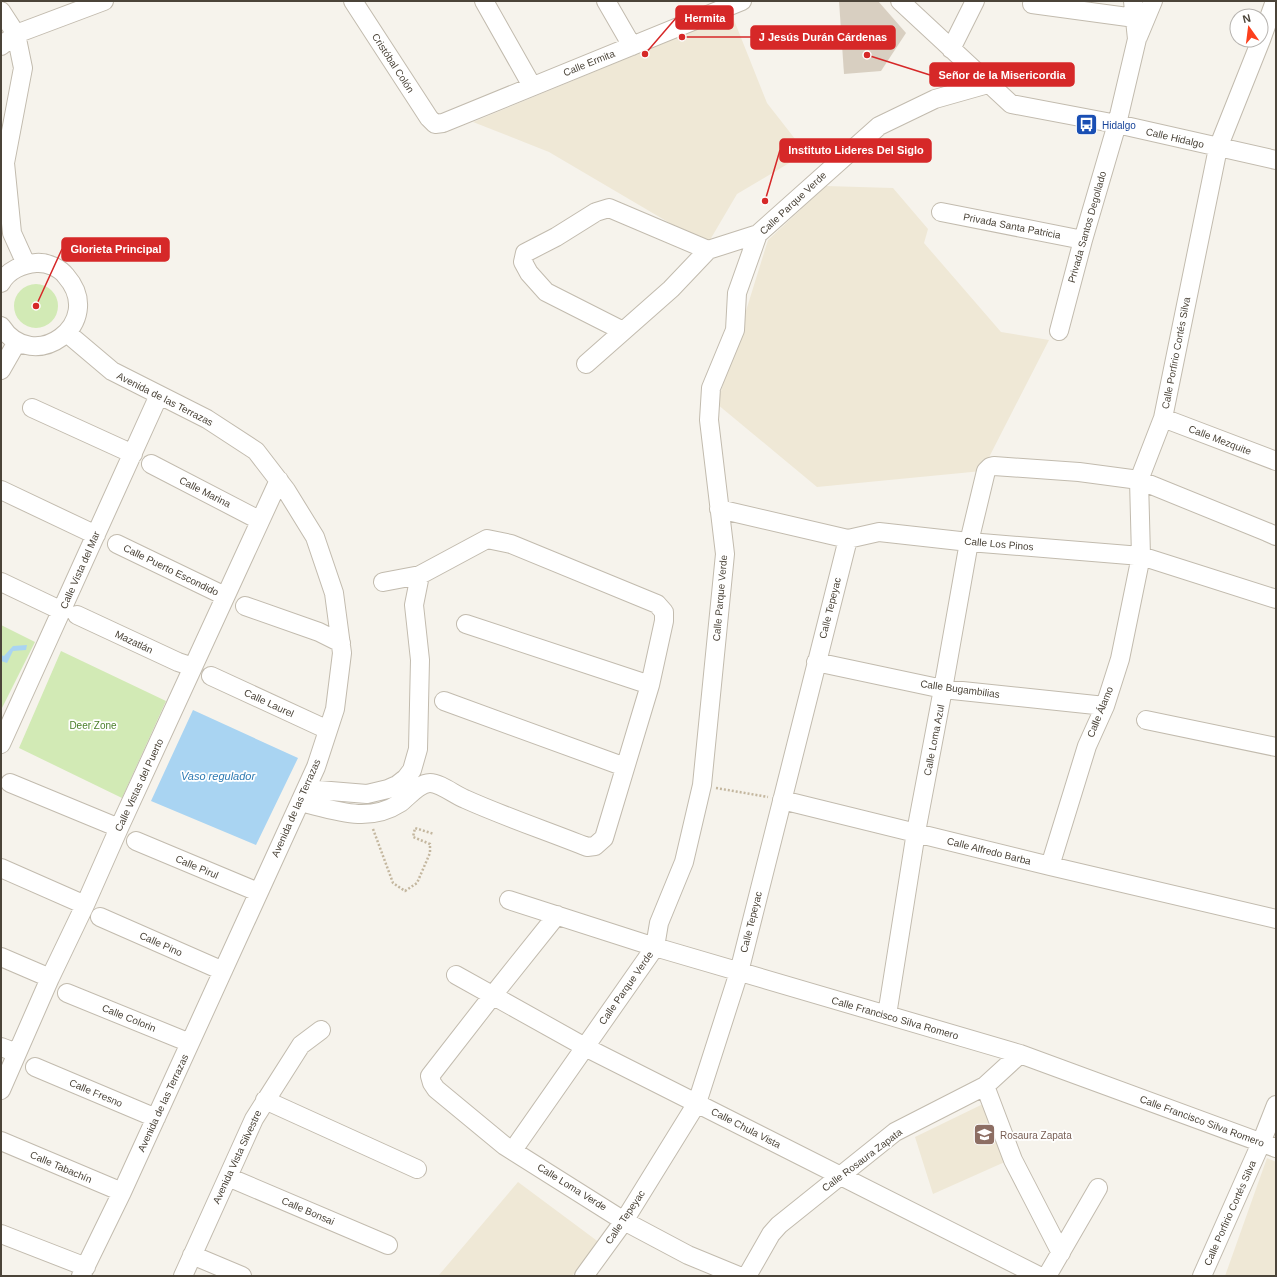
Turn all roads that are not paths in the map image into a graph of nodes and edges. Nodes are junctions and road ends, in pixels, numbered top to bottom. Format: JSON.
{"nodes":[{"id":1,"x":353,"y":1,"type":"edge"},
{"id":2,"x":484,"y":1,"type":"edge"},
{"id":3,"x":606,"y":1,"type":"edge"},
{"id":4,"x":742,"y":1,"type":"edge"},
{"id":5,"x":900,"y":1,"type":"edge"},
{"id":6,"x":975,"y":1,"type":"edge"},
{"id":7,"x":1153,"y":1,"type":"edge"},
{"id":8,"x":1275,"y":1,"type":"edge"},
{"id":9,"x":92,"y":3,"type":"edge"},
{"id":10,"x":1032,"y":4,"type":"dead end"},
{"id":11,"x":1134,"y":10,"type":"edge"},
{"id":12,"x":1,"y":11,"type":"edge"},
{"id":13,"x":1269,"y":22,"type":"edge"},
{"id":14,"x":16,"y":34,"type":"junction"},
{"id":15,"x":1137,"y":39,"type":"junction"},
{"id":16,"x":1,"y":46,"type":"edge"},
{"id":17,"x":632,"y":46,"type":"junction"},
{"id":18,"x":1260,"y":48,"type":"edge"},
{"id":19,"x":951,"y":49,"type":"junction"},
{"id":20,"x":988,"y":84,"type":"junction"},
{"id":21,"x":532,"y":86,"type":"junction"},
{"id":22,"x":435,"y":124,"type":"joint"},
{"id":23,"x":1116,"y":124,"type":"junction"},
{"id":24,"x":1218,"y":148,"type":"junction"},
{"id":25,"x":1276,"y":160,"type":"edge"},
{"id":26,"x":941,"y":212,"type":"dead end"},
{"id":27,"x":758,"y":234,"type":"junction"},
{"id":28,"x":1083,"y":240,"type":"junction"},
{"id":29,"x":708,"y":250,"type":"junction"},
{"id":30,"x":26,"y":264,"type":"junction"},
{"id":31,"x":1,"y":283,"type":"edge"},
{"id":32,"x":1,"y":326,"type":"edge"},
{"id":33,"x":623,"y":331,"type":"junction"},
{"id":34,"x":1059,"y":331,"type":"dead end"},
{"id":35,"x":67,"y":333,"type":"junction"},
{"id":36,"x":17,"y":342,"type":"junction"},
{"id":37,"x":586,"y":364,"type":"dead end"},
{"id":38,"x":1,"y":370,"type":"edge"},
{"id":39,"x":159,"y":395,"type":"junction"},
{"id":40,"x":32,"y":408,"type":"dead end"},
{"id":41,"x":1163,"y":418,"type":"junction"},
{"id":42,"x":133,"y":454,"type":"junction"},
{"id":43,"x":1276,"y":461,"type":"edge"},
{"id":44,"x":151,"y":464,"type":"dead end"},
{"id":45,"x":279,"y":480,"type":"junction"},
{"id":46,"x":1139,"y":480,"type":"junction"},
{"id":47,"x":1,"y":490,"type":"edge"},
{"id":48,"x":719,"y":509,"type":"junction"},
{"id":49,"x":259,"y":520,"type":"junction"},
{"id":50,"x":96,"y":535,"type":"junction"},
{"id":51,"x":1276,"y":536,"type":"edge"},
{"id":52,"x":848,"y":539,"type":"junction"},
{"id":53,"x":968,"y":542,"type":"junction"},
{"id":54,"x":117,"y":544,"type":"dead end"},
{"id":55,"x":1140,"y":556,"type":"junction"},
{"id":56,"x":420,"y":575,"type":"junction"},
{"id":57,"x":1,"y":582,"type":"edge"},
{"id":58,"x":383,"y":582,"type":"dead end"},
{"id":59,"x":225,"y":596,"type":"junction"},
{"id":60,"x":1276,"y":599,"type":"edge"},
{"id":61,"x":245,"y":606,"type":"dead end"},
{"id":62,"x":69,"y":613,"type":"junction"},
{"id":63,"x":466,"y":624,"type":"dead end"},
{"id":64,"x":341,"y":643,"type":"junction"},
{"id":65,"x":816,"y":662,"type":"junction"},
{"id":66,"x":192,"y":667,"type":"junction"},
{"id":67,"x":211,"y":676,"type":"dead end"},
{"id":68,"x":650,"y":685,"type":"junction"},
{"id":69,"x":943,"y":689,"type":"junction"},
{"id":70,"x":444,"y":701,"type":"dead end"},
{"id":71,"x":1105,"y":706,"type":"junction"},
{"id":72,"x":1146,"y":720,"type":"dead end"},
{"id":73,"x":328,"y":730,"type":"junction"},
{"id":74,"x":1,"y":744,"type":"edge"},
{"id":75,"x":1276,"y":747,"type":"edge"},
{"id":76,"x":625,"y":767,"type":"junction"},
{"id":77,"x":10,"y":783,"type":"dead end"},
{"id":78,"x":303,"y":795,"type":"junction"},
{"id":79,"x":782,"y":800,"type":"junction"},
{"id":80,"x":119,"y":828,"type":"junction"},
{"id":81,"x":916,"y":832,"type":"junction"},
{"id":82,"x":136,"y":841,"type":"dead end"},
{"id":83,"x":1050,"y":866,"type":"junction"},
{"id":84,"x":1,"y":868,"type":"edge"},
{"id":85,"x":258,"y":892,"type":"junction"},
{"id":86,"x":509,"y":900,"type":"dead end"},
{"id":87,"x":85,"y":905,"type":"junction"},
{"id":88,"x":557,"y":915,"type":"junction"},
{"id":89,"x":100,"y":917,"type":"dead end"},
{"id":90,"x":1276,"y":919,"type":"edge"},
{"id":91,"x":655,"y":947,"type":"junction"},
{"id":92,"x":1,"y":958,"type":"edge"},
{"id":93,"x":223,"y":971,"type":"junction"},
{"id":94,"x":738,"y":972,"type":"junction"},
{"id":95,"x":456,"y":975,"type":"dead end"},
{"id":96,"x":50,"y":978,"type":"junction"},
{"id":97,"x":67,"y":993,"type":"dead end"},
{"id":98,"x":493,"y":995,"type":"junction"},
{"id":99,"x":887,"y":1015,"type":"junction"},
{"id":100,"x":321,"y":1030,"type":"dead end"},
{"id":101,"x":190,"y":1043,"type":"junction"},
{"id":102,"x":585,"y":1047,"type":"junction"},
{"id":103,"x":9,"y":1050,"type":"edge"},
{"id":104,"x":1020,"y":1054,"type":"junction"},
{"id":105,"x":35,"y":1067,"type":"dead end"},
{"id":106,"x":985,"y":1086,"type":"junction"},
{"id":107,"x":1,"y":1090,"type":"edge"},
{"id":108,"x":265,"y":1100,"type":"junction"},
{"id":109,"x":697,"y":1103,"type":"junction"},
{"id":110,"x":1276,"y":1105,"type":"edge"},
{"id":111,"x":156,"y":1118,"type":"junction"},
{"id":112,"x":1,"y":1141,"type":"edge"},
{"id":113,"x":1269,"y":1146,"type":"edge"},
{"id":114,"x":513,"y":1150,"type":"junction"},
{"id":115,"x":418,"y":1169,"type":"dead end"},
{"id":116,"x":840,"y":1175,"type":"junction"},
{"id":117,"x":228,"y":1177,"type":"junction"},
{"id":118,"x":1098,"y":1188,"type":"dead end"},
{"id":119,"x":122,"y":1192,"type":"junction"},
{"id":120,"x":624,"y":1221,"type":"junction"},
{"id":121,"x":1,"y":1234,"type":"edge"},
{"id":122,"x":388,"y":1244,"type":"dead end"},
{"id":123,"x":1061,"y":1253,"type":"junction"},
{"id":124,"x":192,"y":1255,"type":"junction"},
{"id":125,"x":84,"y":1272,"type":"edge"},
{"id":126,"x":183,"y":1276,"type":"edge"},
{"id":127,"x":242,"y":1276,"type":"edge"},
{"id":128,"x":584,"y":1276,"type":"edge"},
{"id":129,"x":739,"y":1276,"type":"edge"},
{"id":130,"x":747,"y":1276,"type":"edge"},
{"id":131,"x":1039,"y":1276,"type":"edge"},
{"id":132,"x":1047,"y":1276,"type":"edge"},
{"id":133,"x":1202,"y":1276,"type":"edge"}],
"edges":[{"from":1,"to":22,"type":"street","name":"Cristóbal Colón"},
{"from":2,"to":21,"type":"street"},
{"from":3,"to":17,"type":"street"},
{"from":4,"to":17,"type":"street","name":"Calle Ermita"},
{"from":5,"to":19,"type":"street","name":"Calle Hidalgo"},
{"from":6,"to":19,"type":"street"},
{"from":7,"to":15,"type":"street"},
{"from":8,"to":13,"type":"street","name":"Calle Porfirio Cortés Silva"},
{"from":9,"to":14,"type":"street"},
{"from":10,"to":11,"type":"street"},
{"from":11,"to":15,"type":"street"},
{"from":12,"to":14,"type":"street"},
{"from":14,"to":16,"type":"street"},
{"from":14,"to":30,"type":"street"},
{"from":15,"to":23,"type":"street","name":"Privada Santos Degollado"},
{"from":17,"to":21,"type":"street","name":"Calle Ermita"},
{"from":18,"to":24,"type":"street","name":"Calle Porfirio Cortés Silva"},
{"from":19,"to":20,"type":"street","name":"Calle Hidalgo"},
{"from":20,"to":23,"type":"street","name":"Calle Hidalgo"},
{"from":20,"to":27,"type":"street","name":"Calle Parque Verde"},
{"from":21,"to":22,"type":"street","name":"Calle Ermita"},
{"from":23,"to":24,"type":"street","name":"Calle Hidalgo"},
{"from":23,"to":28,"type":"street","name":"Privada Santos Degollado"},
{"from":24,"to":25,"type":"street","name":"Calle Hidalgo"},
{"from":24,"to":41,"type":"street","name":"Calle Porfirio Cortés Silva"},
{"from":26,"to":28,"type":"street","name":"Privada Santa Patricia"},
{"from":27,"to":29,"type":"street"},
{"from":27,"to":48,"type":"street","name":"Calle Parque Verde"},
{"from":28,"to":34,"type":"street","name":"Privada Santos Degollado"},
{"from":29,"to":33,"type":"street"},
{"from":29,"to":33,"type":"street"},
{"from":30,"to":31,"type":"street"},
{"from":30,"to":35,"type":"street"},
{"from":32,"to":36,"type":"street"},
{"from":33,"to":37,"type":"street"},
{"from":35,"to":36,"type":"street"},
{"from":35,"to":39,"type":"street","name":"Avenida de las Terrazas"},
{"from":36,"to":38,"type":"street"},
{"from":39,"to":42,"type":"street","name":"Calle Vista del Mar"},
{"from":39,"to":45,"type":"street","name":"Avenida de las Terrazas"},
{"from":40,"to":42,"type":"street"},
{"from":41,"to":43,"type":"street","name":"Calle Mezquite"},
{"from":41,"to":46,"type":"street","name":"Calle Porfirio Cortés Silva"},
{"from":42,"to":50,"type":"street","name":"Calle Vista del Mar"},
{"from":44,"to":49,"type":"street","name":"Calle Marina"},
{"from":45,"to":49,"type":"street","name":"Calle Vistas del Puerto"},
{"from":45,"to":64,"type":"street","name":"Avenida de las Terrazas"},
{"from":46,"to":51,"type":"street"},
{"from":46,"to":53,"type":"street","name":"Calle Loma Azul"},
{"from":46,"to":55,"type":"street","name":"Calle Porfirio Cortés Silva"},
{"from":47,"to":50,"type":"street"},
{"from":48,"to":52,"type":"street","name":"Calle Los Pinos"},
{"from":48,"to":91,"type":"street","name":"Calle Parque Verde"},
{"from":49,"to":59,"type":"street","name":"Calle Vistas del Puerto"},
{"from":50,"to":62,"type":"street","name":"Calle Vista del Mar"},
{"from":52,"to":53,"type":"street","name":"Calle Los Pinos"},
{"from":52,"to":65,"type":"street","name":"Calle Tepeyac"},
{"from":53,"to":55,"type":"street","name":"Calle Los Pinos"},
{"from":53,"to":69,"type":"street","name":"Calle Loma Azul"},
{"from":54,"to":59,"type":"street","name":"Calle Puerto Escondido"},
{"from":55,"to":60,"type":"street","name":"Calle Los Pinos"},
{"from":55,"to":71,"type":"street","name":"Calle Álamo"},
{"from":56,"to":58,"type":"street"},
{"from":56,"to":68,"type":"street"},
{"from":56,"to":78,"type":"street"},
{"from":57,"to":62,"type":"street","name":"Mazatlán"},
{"from":59,"to":66,"type":"street","name":"Calle Vistas del Puerto"},
{"from":61,"to":64,"type":"street"},
{"from":62,"to":66,"type":"street","name":"Mazatlán"},
{"from":62,"to":74,"type":"street","name":"Calle Vista del Mar"},
{"from":63,"to":68,"type":"street"},
{"from":64,"to":73,"type":"street","name":"Avenida de las Terrazas"},
{"from":65,"to":69,"type":"street","name":"Calle Bugambilias"},
{"from":65,"to":79,"type":"street","name":"Calle Tepeyac"},
{"from":66,"to":80,"type":"street","name":"Calle Vistas del Puerto"},
{"from":67,"to":73,"type":"street","name":"Calle Laurel"},
{"from":68,"to":76,"type":"street"},
{"from":69,"to":71,"type":"street","name":"Calle Bugambilias"},
{"from":69,"to":81,"type":"street","name":"Calle Loma Azul"},
{"from":70,"to":76,"type":"street"},
{"from":71,"to":83,"type":"street","name":"Calle Álamo"},
{"from":72,"to":75,"type":"street"},
{"from":73,"to":78,"type":"street","name":"Avenida de las Terrazas"},
{"from":76,"to":78,"type":"street"},
{"from":77,"to":80,"type":"street"},
{"from":78,"to":85,"type":"street","name":"Avenida de las Terrazas"},
{"from":79,"to":81,"type":"street","name":"Calle Alfredo Barba"},
{"from":79,"to":94,"type":"street","name":"Calle Tepeyac"},
{"from":80,"to":87,"type":"street","name":"Calle Vistas del Puerto"},
{"from":81,"to":83,"type":"street","name":"Calle Alfredo Barba"},
{"from":81,"to":99,"type":"street","name":"Calle Loma Azul"},
{"from":82,"to":85,"type":"street","name":"Calle Pirul"},
{"from":83,"to":90,"type":"street","name":"Calle Alfredo Barba"},
{"from":84,"to":87,"type":"street"},
{"from":85,"to":93,"type":"street","name":"Avenida de las Terrazas"},
{"from":86,"to":88,"type":"street","name":"Calle Francisco Silva Romero"},
{"from":87,"to":96,"type":"street","name":"Calle Vistas del Puerto"},
{"from":88,"to":91,"type":"street","name":"Calle Francisco Silva Romero"},
{"from":88,"to":98,"type":"street"},
{"from":89,"to":93,"type":"street","name":"Calle Pino"},
{"from":91,"to":94,"type":"street","name":"Calle Francisco Silva Romero"},
{"from":91,"to":102,"type":"street","name":"Calle Parque Verde"},
{"from":92,"to":96,"type":"street"},
{"from":93,"to":101,"type":"street","name":"Avenida de las Terrazas"},
{"from":94,"to":99,"type":"street","name":"Calle Francisco Silva Romero"},
{"from":94,"to":109,"type":"street","name":"Calle Tepeyac"},
{"from":95,"to":98,"type":"street","name":"Calle Chula Vista"},
{"from":96,"to":103,"type":"street","name":"Calle Vistas del Puerto"},
{"from":97,"to":101,"type":"street","name":"Calle Colorin"},
{"from":98,"to":102,"type":"street","name":"Calle Chula Vista"},
{"from":98,"to":114,"type":"street","name":"Calle Loma Verde"},
{"from":99,"to":104,"type":"street","name":"Calle Francisco Silva Romero"},
{"from":100,"to":108,"type":"street","name":"Avenida Vista Silvestre"},
{"from":101,"to":111,"type":"street","name":"Avenida de las Terrazas"},
{"from":102,"to":109,"type":"street","name":"Calle Chula Vista"},
{"from":102,"to":114,"type":"street","name":"Calle Parque Verde"},
{"from":103,"to":107,"type":"street","name":"Calle Vistas del Puerto"},
{"from":104,"to":106,"type":"street","name":"Calle Rosaura Zapata"},
{"from":104,"to":113,"type":"street","name":"Calle Francisco Silva Romero"},
{"from":105,"to":111,"type":"street","name":"Calle Fresno"},
{"from":106,"to":116,"type":"street","name":"Calle Rosaura Zapata"},
{"from":106,"to":123,"type":"street"},
{"from":108,"to":115,"type":"street"},
{"from":108,"to":117,"type":"street","name":"Avenida Vista Silvestre"},
{"from":109,"to":116,"type":"street","name":"Calle Chula Vista"},
{"from":109,"to":120,"type":"street","name":"Calle Tepeyac"},
{"from":110,"to":113,"type":"street","name":"Calle Porfirio Cortés Silva"},
{"from":111,"to":119,"type":"street","name":"Avenida de las Terrazas"},
{"from":112,"to":119,"type":"street","name":"Calle Tabachín"},
{"from":113,"to":133,"type":"street","name":"Calle Porfirio Cortés Silva"},
{"from":114,"to":120,"type":"street","name":"Calle Loma Verde"},
{"from":116,"to":130,"type":"street","name":"Calle Rosaura Zapata"},
{"from":116,"to":131,"type":"street","name":"Calle Chula Vista"},
{"from":117,"to":122,"type":"street","name":"Calle Bonsai"},
{"from":117,"to":124,"type":"street","name":"Avenida Vista Silvestre"},
{"from":118,"to":123,"type":"street"},
{"from":119,"to":125,"type":"street","name":"Avenida de las Terrazas"},
{"from":120,"to":128,"type":"street","name":"Calle Tepeyac"},
{"from":120,"to":129,"type":"street","name":"Calle Loma Verde"},
{"from":121,"to":125,"type":"street"},
{"from":123,"to":132,"type":"street"},
{"from":124,"to":126,"type":"street","name":"Avenida Vista Silvestre"},
{"from":124,"to":127,"type":"street"}]}
